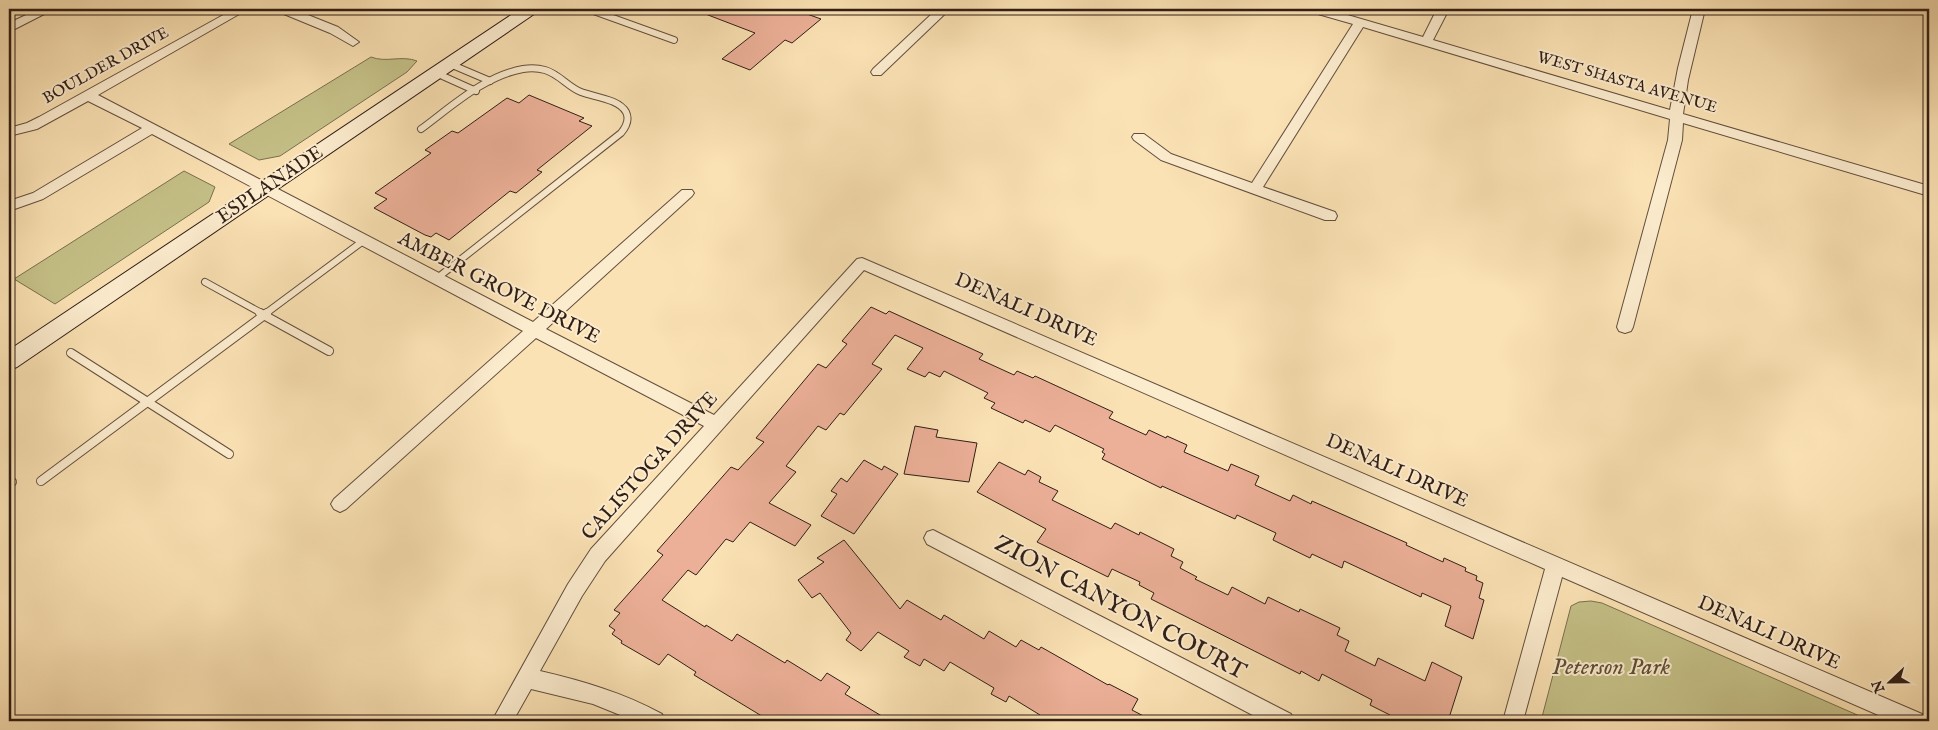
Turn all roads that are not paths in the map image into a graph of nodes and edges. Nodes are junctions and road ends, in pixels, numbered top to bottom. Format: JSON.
{"nodes":[{"id":1,"x":48,"y":9,"type":"edge"},
{"id":2,"x":242,"y":9,"type":"edge"},
{"id":3,"x":283,"y":9,"type":"edge"},
{"id":4,"x":531,"y":9,"type":"edge"},
{"id":5,"x":588,"y":9,"type":"edge"},
{"id":6,"x":944,"y":9,"type":"edge"},
{"id":7,"x":1315,"y":9,"type":"edge"},
{"id":8,"x":1443,"y":9,"type":"edge"},
{"id":9,"x":1699,"y":9,"type":"edge"},
{"id":10,"x":1360,"y":22,"type":"junction"},
{"id":11,"x":9,"y":28,"type":"edge"},
{"id":12,"x":674,"y":40,"type":"dead end"},
{"id":13,"x":353,"y":42,"type":"dead end"},
{"id":14,"x":1426,"y":42,"type":"junction"},
{"id":15,"x":443,"y":68,"type":"junction"},
{"id":16,"x":877,"y":72,"type":"dead end"},
{"id":17,"x":490,"y":81,"type":"junction"},
{"id":18,"x":476,"y":91,"type":"junction"},
{"id":19,"x":87,"y":95,"type":"junction"},
{"id":20,"x":1677,"y":116,"type":"junction"},
{"id":21,"x":152,"y":128,"type":"junction"},
{"id":22,"x":421,"y":129,"type":"dead end"},
{"id":23,"x":9,"y":132,"type":"edge"},
{"id":24,"x":1139,"y":137,"type":"dead end"},
{"id":25,"x":264,"y":189,"type":"junction"},
{"id":26,"x":1255,"y":189,"type":"junction"},
{"id":27,"x":1929,"y":191,"type":"edge"},
{"id":28,"x":686,"y":193,"type":"dead end"},
{"id":29,"x":9,"y":206,"type":"edge"},
{"id":30,"x":1330,"y":216,"type":"dead end"},
{"id":31,"x":362,"y":241,"type":"junction"},
{"id":32,"x":862,"y":263,"type":"joint"},
{"id":33,"x":436,"y":279,"type":"junction"},
{"id":34,"x":205,"y":282,"type":"dead end"},
{"id":35,"x":264,"y":315,"type":"junction"},
{"id":36,"x":1625,"y":327,"type":"dead end"},
{"id":37,"x":534,"y":330,"type":"junction"},
{"id":38,"x":329,"y":351,"type":"dead end"},
{"id":39,"x":71,"y":354,"type":"dead end"},
{"id":40,"x":9,"y":361,"type":"edge"},
{"id":41,"x":148,"y":401,"type":"junction"},
{"id":42,"x":716,"y":424,"type":"junction"},
{"id":43,"x":229,"y":454,"type":"dead end"},
{"id":44,"x":41,"y":481,"type":"dead end"},
{"id":45,"x":340,"y":504,"type":"dead end"},
{"id":46,"x":933,"y":538,"type":"dead end"},
{"id":47,"x":1556,"y":565,"type":"junction"},
{"id":48,"x":527,"y":678,"type":"junction"},
{"id":49,"x":502,"y":721,"type":"edge"},
{"id":50,"x":655,"y":721,"type":"edge"},
{"id":51,"x":1284,"y":721,"type":"edge"},
{"id":52,"x":1513,"y":721,"type":"edge"},
{"id":53,"x":1915,"y":721,"type":"edge"}],
"edges":[{"from":1,"to":11,"type":"street"},
{"from":2,"to":19,"type":"street","name":"BOULDER DRIVE"},
{"from":3,"to":13,"type":"street"},
{"from":4,"to":15,"type":"main road","name":"ESPLANADE"},
{"from":5,"to":12,"type":"lane"},
{"from":6,"to":16,"type":"street"},
{"from":7,"to":10,"type":"street","name":"WEST SHASTA AVENUE"},
{"from":8,"to":14,"type":"street"},
{"from":9,"to":20,"type":"street"},
{"from":10,"to":14,"type":"street","name":"WEST SHASTA AVENUE"},
{"from":10,"to":26,"type":"street"},
{"from":14,"to":20,"type":"street","name":"WEST SHASTA AVENUE"},
{"from":15,"to":17,"type":"lane"},
{"from":15,"to":18,"type":"lane"},
{"from":15,"to":25,"type":"main road","name":"ESPLANADE"},
{"from":17,"to":18,"type":"lane"},
{"from":17,"to":33,"type":"lane"},
{"from":18,"to":22,"type":"lane"},
{"from":19,"to":21,"type":"street","name":"AMBER GROVE DRIVE"},
{"from":19,"to":23,"type":"street","name":"BOULDER DRIVE"},
{"from":20,"to":27,"type":"street","name":"WEST SHASTA AVENUE"},
{"from":20,"to":36,"type":"street"},
{"from":21,"to":25,"type":"street","name":"AMBER GROVE DRIVE"},
{"from":21,"to":29,"type":"street"},
{"from":24,"to":26,"type":"street"},
{"from":25,"to":31,"type":"street","name":"AMBER GROVE DRIVE"},
{"from":25,"to":40,"type":"main road","name":"ESPLANADE"},
{"from":26,"to":30,"type":"street"},
{"from":28,"to":37,"type":"street"},
{"from":31,"to":33,"type":"street","name":"AMBER GROVE DRIVE"},
{"from":31,"to":35,"type":"lane"},
{"from":32,"to":42,"type":"street","name":"CALISTOGA DRIVE"},
{"from":32,"to":47,"type":"street","name":"DENALI DRIVE"},
{"from":33,"to":37,"type":"street","name":"AMBER GROVE DRIVE"},
{"from":34,"to":35,"type":"lane"},
{"from":35,"to":38,"type":"lane"},
{"from":35,"to":41,"type":"lane"},
{"from":37,"to":42,"type":"street","name":"AMBER GROVE DRIVE"},
{"from":37,"to":45,"type":"street"},
{"from":39,"to":41,"type":"lane"},
{"from":41,"to":43,"type":"lane"},
{"from":41,"to":44,"type":"lane"},
{"from":42,"to":48,"type":"street","name":"CALISTOGA DRIVE"},
{"from":46,"to":51,"type":"street","name":"ZION CANYON COURT"},
{"from":47,"to":52,"type":"street"},
{"from":47,"to":53,"type":"street","name":"DENALI DRIVE"},
{"from":48,"to":49,"type":"street","name":"CALISTOGA DRIVE"},
{"from":48,"to":50,"type":"street"}]}
